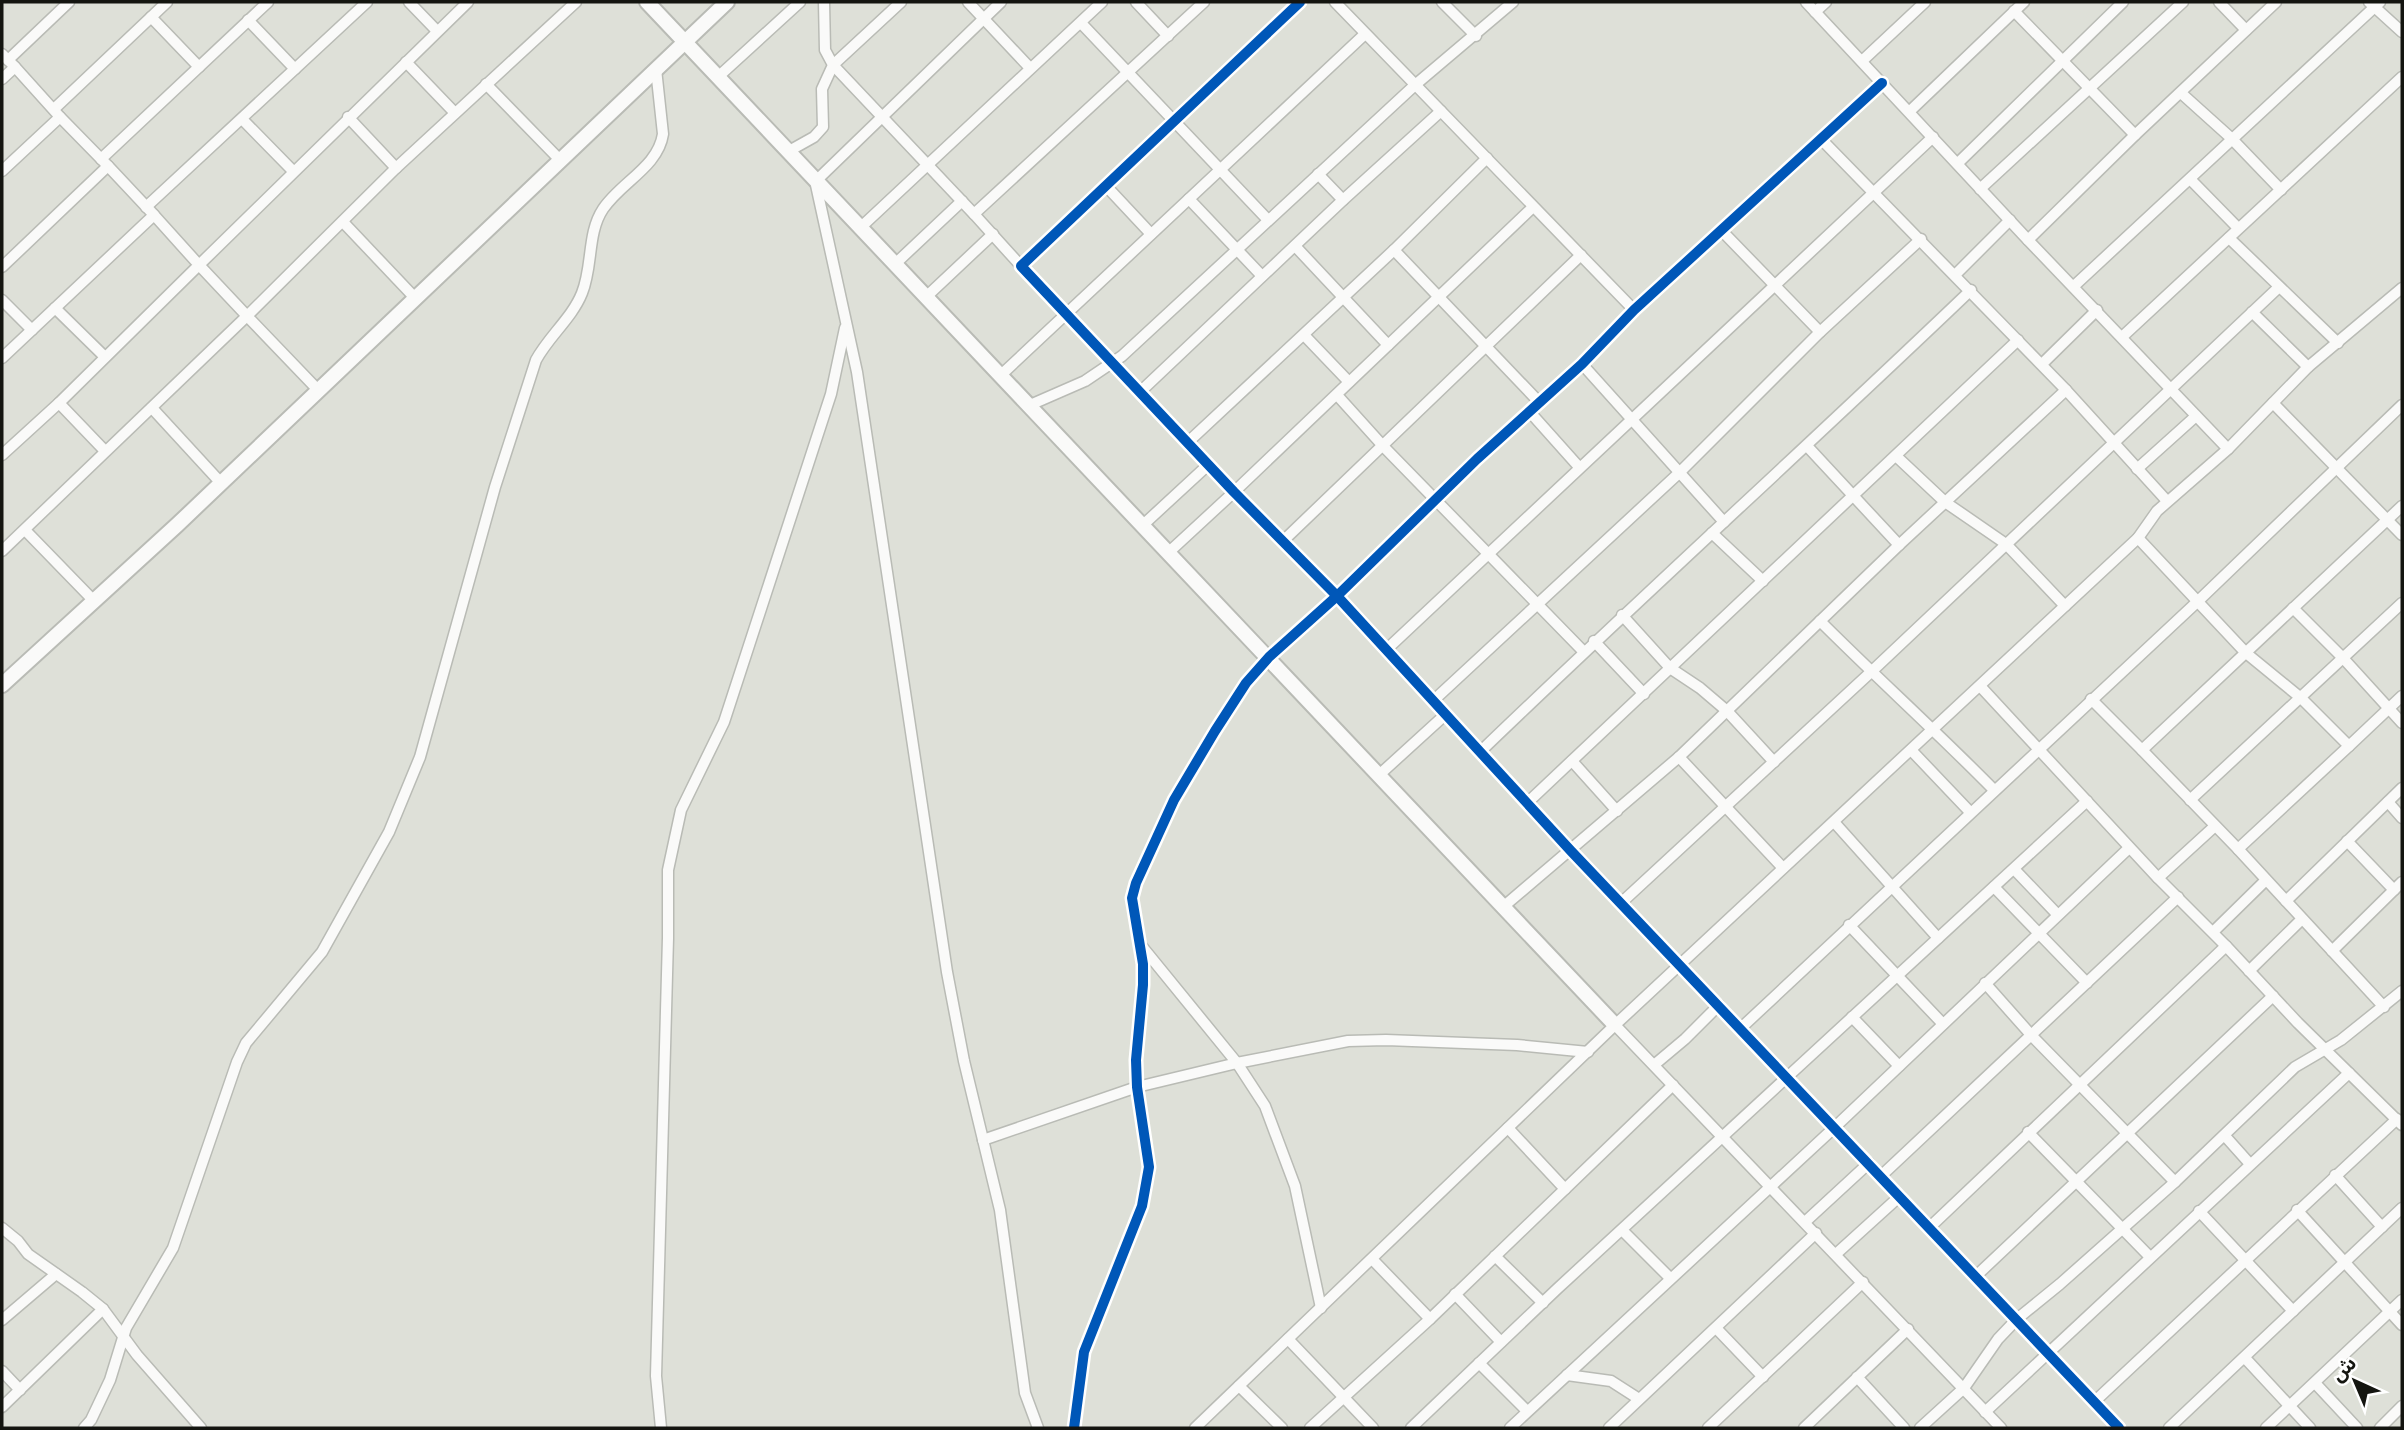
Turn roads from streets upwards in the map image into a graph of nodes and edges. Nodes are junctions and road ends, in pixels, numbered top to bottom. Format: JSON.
{"nodes":[{"id":1,"x":69,"y":2,"type":"edge"},
{"id":2,"x":167,"y":2,"type":"edge"},
{"id":3,"x":268,"y":2,"type":"edge"},
{"id":4,"x":409,"y":2,"type":"edge"},
{"id":5,"x":468,"y":2,"type":"edge"},
{"id":6,"x":576,"y":2,"type":"edge"},
{"id":7,"x":647,"y":2,"type":"edge"},
{"id":8,"x":727,"y":2,"type":"edge"},
{"id":9,"x":800,"y":2,"type":"edge"},
{"id":10,"x":824,"y":2,"type":"edge"},
{"id":11,"x":901,"y":2,"type":"edge"},
{"id":12,"x":968,"y":2,"type":"edge"},
{"id":13,"x":1001,"y":2,"type":"edge"},
{"id":14,"x":1102,"y":2,"type":"edge"},
{"id":15,"x":1136,"y":2,"type":"edge"},
{"id":16,"x":1204,"y":2,"type":"edge"},
{"id":17,"x":1300,"y":2,"type":"edge"},
{"id":18,"x":1442,"y":2,"type":"edge"},
{"id":19,"x":1513,"y":2,"type":"edge"},
{"id":20,"x":1806,"y":2,"type":"edge"},
{"id":21,"x":1826,"y":2,"type":"edge"},
{"id":22,"x":1925,"y":2,"type":"edge"},
{"id":23,"x":2024,"y":2,"type":"edge"},
{"id":24,"x":2123,"y":2,"type":"edge"},
{"id":25,"x":2183,"y":2,"type":"edge"},
{"id":26,"x":2219,"y":2,"type":"edge"},
{"id":27,"x":2276,"y":2,"type":"edge"},
{"id":28,"x":2374,"y":3,"type":"edge"},
{"id":29,"x":360,"y":4,"type":"edge"},
{"id":30,"x":1341,"y":4,"type":"edge"},
{"id":31,"x":2014,"y":11,"type":"junction"},
{"id":32,"x":1815,"y":12,"type":"junction"},
{"id":33,"x":151,"y":17,"type":"junction"},
{"id":34,"x":984,"y":18,"type":"junction"},
{"id":35,"x":248,"y":20,"type":"junction"},
{"id":36,"x":1081,"y":23,"type":"junction"},
{"id":37,"x":2246,"y":30,"type":"junction"},
{"id":38,"x":437,"y":31,"type":"junction"},
{"id":39,"x":2402,"y":32,"type":"edge"},
{"id":40,"x":1365,"y":34,"type":"junction"},
{"id":41,"x":1168,"y":36,"type":"junction"},
{"id":42,"x":1475,"y":36,"type":"junction"},
{"id":43,"x":685,"y":41,"type":"junction"},
{"id":44,"x":8,"y":60,"type":"edge"},
{"id":45,"x":1862,"y":61,"type":"junction"},
{"id":46,"x":2061,"y":61,"type":"junction"},
{"id":47,"x":406,"y":62,"type":"junction"},
{"id":48,"x":833,"y":65,"type":"junction"},
{"id":49,"x":199,"y":67,"type":"junction"},
{"id":50,"x":1030,"y":68,"type":"junction"},
{"id":51,"x":295,"y":69,"type":"junction"},
{"id":52,"x":656,"y":69,"type":"junction"},
{"id":53,"x":1128,"y":73,"type":"junction"},
{"id":54,"x":719,"y":76,"type":"junction"},
{"id":55,"x":2402,"y":77,"type":"edge"},
{"id":56,"x":2,"y":79,"type":"edge"},
{"id":57,"x":1882,"y":83,"type":"junction"},
{"id":58,"x":486,"y":84,"type":"junction"},
{"id":59,"x":1415,"y":85,"type":"junction"},
{"id":60,"x":2090,"y":90,"type":"junction"},
{"id":61,"x":2181,"y":93,"type":"junction"},
{"id":62,"x":1441,"y":111,"type":"junction"},
{"id":63,"x":1910,"y":111,"type":"junction"},
{"id":64,"x":57,"y":113,"type":"junction"},
{"id":65,"x":455,"y":113,"type":"junction"},
{"id":66,"x":882,"y":116,"type":"junction"},
{"id":67,"x":348,"y":117,"type":"junction"},
{"id":68,"x":242,"y":119,"type":"junction"},
{"id":69,"x":1175,"y":122,"type":"junction"},
{"id":70,"x":2134,"y":135,"type":"junction"},
{"id":71,"x":1933,"y":137,"type":"junction"},
{"id":72,"x":2231,"y":138,"type":"junction"},
{"id":73,"x":1822,"y":139,"type":"junction"},
{"id":74,"x":789,"y":151,"type":"junction"},
{"id":75,"x":1487,"y":158,"type":"junction"},
{"id":76,"x":561,"y":162,"type":"junction"},
{"id":77,"x":104,"y":163,"type":"junction"},
{"id":78,"x":1958,"y":163,"type":"junction"},
{"id":79,"x":928,"y":164,"type":"junction"},
{"id":80,"x":396,"y":168,"type":"junction"},
{"id":81,"x":1220,"y":169,"type":"junction"},
{"id":82,"x":2,"y":171,"type":"edge"},
{"id":83,"x":293,"y":171,"type":"junction"},
{"id":84,"x":1318,"y":174,"type":"junction"},
{"id":85,"x":2190,"y":179,"type":"junction"},
{"id":86,"x":818,"y":181,"type":"junction"},
{"id":87,"x":1107,"y":187,"type":"junction"},
{"id":88,"x":1980,"y":189,"type":"junction"},
{"id":89,"x":2281,"y":190,"type":"junction"},
{"id":90,"x":1875,"y":192,"type":"junction"},
{"id":91,"x":1189,"y":199,"type":"junction"},
{"id":92,"x":1343,"y":200,"type":"junction"},
{"id":93,"x":962,"y":201,"type":"junction"},
{"id":94,"x":146,"y":207,"type":"junction"},
{"id":95,"x":1533,"y":207,"type":"junction"},
{"id":96,"x":974,"y":214,"type":"junction"},
{"id":97,"x":154,"y":215,"type":"junction"},
{"id":98,"x":1268,"y":220,"type":"junction"},
{"id":99,"x":2010,"y":220,"type":"junction"},
{"id":100,"x":343,"y":222,"type":"junction"},
{"id":101,"x":860,"y":228,"type":"junction"},
{"id":102,"x":2238,"y":228,"type":"junction"},
{"id":103,"x":1722,"y":231,"type":"junction"},
{"id":104,"x":993,"y":234,"type":"junction"},
{"id":105,"x":1151,"y":234,"type":"junction"},
{"id":106,"x":2229,"y":238,"type":"junction"},
{"id":107,"x":1921,"y":239,"type":"junction"},
{"id":108,"x":2028,"y":240,"type":"junction"},
{"id":109,"x":1295,"y":246,"type":"junction"},
{"id":110,"x":2,"y":249,"type":"edge"},
{"id":111,"x":1237,"y":250,"type":"junction"},
{"id":112,"x":1394,"y":250,"type":"junction"},
{"id":113,"x":1581,"y":255,"type":"junction"},
{"id":114,"x":11,"y":258,"type":"junction"},
{"id":115,"x":895,"y":264,"type":"junction"},
{"id":116,"x":199,"y":265,"type":"junction"},
{"id":117,"x":1021,"y":266,"type":"junction"},
{"id":118,"x":2,"y":267,"type":"edge"},
{"id":119,"x":1956,"y":274,"type":"junction"},
{"id":120,"x":1262,"y":276,"type":"junction"},
{"id":121,"x":2074,"y":286,"type":"junction"},
{"id":122,"x":1775,"y":287,"type":"junction"},
{"id":123,"x":2279,"y":287,"type":"junction"},
{"id":124,"x":2402,"y":288,"type":"edge"},
{"id":125,"x":1971,"y":290,"type":"junction"},
{"id":126,"x":926,"y":297,"type":"junction"},
{"id":127,"x":1343,"y":298,"type":"junction"},
{"id":128,"x":1438,"y":298,"type":"junction"},
{"id":129,"x":416,"y":299,"type":"junction"},
{"id":130,"x":2,"y":300,"type":"edge"},
{"id":131,"x":55,"y":308,"type":"junction"},
{"id":132,"x":1634,"y":310,"type":"junction"},
{"id":133,"x":2097,"y":310,"type":"junction"},
{"id":134,"x":2252,"y":312,"type":"junction"},
{"id":135,"x":1066,"y":313,"type":"junction"},
{"id":136,"x":247,"y":316,"type":"junction"},
{"id":137,"x":845,"y":324,"type":"junction"},
{"id":138,"x":32,"y":330,"type":"junction"},
{"id":139,"x":1820,"y":332,"type":"junction"},
{"id":140,"x":1304,"y":335,"type":"junction"},
{"id":141,"x":2122,"y":337,"type":"junction"},
{"id":142,"x":2018,"y":340,"type":"junction"},
{"id":143,"x":2338,"y":343,"type":"junction"},
{"id":144,"x":1388,"y":345,"type":"junction"},
{"id":145,"x":1486,"y":348,"type":"junction"},
{"id":146,"x":105,"y":357,"type":"junction"},
{"id":147,"x":2,"y":358,"type":"edge"},
{"id":148,"x":1113,"y":363,"type":"junction"},
{"id":149,"x":1582,"y":364,"type":"junction"},
{"id":150,"x":2042,"y":364,"type":"junction"},
{"id":151,"x":2308,"y":367,"type":"junction"},
{"id":152,"x":1001,"y":375,"type":"junction"},
{"id":153,"x":1349,"y":382,"type":"junction"},
{"id":154,"x":2171,"y":388,"type":"junction"},
{"id":155,"x":2066,"y":390,"type":"junction"},
{"id":156,"x":319,"y":391,"type":"junction"},
{"id":157,"x":1140,"y":392,"type":"junction"},
{"id":158,"x":1337,"y":395,"type":"junction"},
{"id":159,"x":1539,"y":402,"type":"junction"},
{"id":160,"x":59,"y":403,"type":"junction"},
{"id":161,"x":2273,"y":404,"type":"junction"},
{"id":162,"x":1030,"y":405,"type":"junction"},
{"id":163,"x":2402,"y":405,"type":"edge"},
{"id":164,"x":152,"y":408,"type":"junction"},
{"id":165,"x":1529,"y":411,"type":"junction"},
{"id":166,"x":2196,"y":416,"type":"junction"},
{"id":167,"x":1631,"y":419,"type":"junction"},
{"id":168,"x":1187,"y":443,"type":"junction"},
{"id":169,"x":2113,"y":443,"type":"junction"},
{"id":170,"x":1383,"y":446,"type":"junction"},
{"id":171,"x":1807,"y":446,"type":"junction"},
{"id":172,"x":2228,"y":449,"type":"junction"},
{"id":173,"x":105,"y":451,"type":"junction"},
{"id":174,"x":2,"y":455,"type":"edge"},
{"id":175,"x":1896,"y":456,"type":"junction"},
{"id":176,"x":1208,"y":465,"type":"junction"},
{"id":177,"x":1579,"y":467,"type":"junction"},
{"id":178,"x":2336,"y":467,"type":"junction"},
{"id":179,"x":2137,"y":469,"type":"junction"},
{"id":180,"x":1679,"y":473,"type":"junction"},
{"id":181,"x":221,"y":483,"type":"junction"},
{"id":182,"x":1234,"y":492,"type":"junction"},
{"id":183,"x":1853,"y":496,"type":"junction"},
{"id":184,"x":1436,"y":500,"type":"junction"},
{"id":185,"x":2167,"y":501,"type":"junction"},
{"id":186,"x":1945,"y":502,"type":"junction"},
{"id":187,"x":2402,"y":506,"type":"edge"},
{"id":188,"x":2388,"y":519,"type":"junction"},
{"id":189,"x":1724,"y":523,"type":"junction"},
{"id":190,"x":1143,"y":526,"type":"junction"},
{"id":191,"x":24,"y":530,"type":"junction"},
{"id":192,"x":1712,"y":533,"type":"junction"},
{"id":193,"x":2402,"y":535,"type":"edge"},
{"id":194,"x":2138,"y":538,"type":"junction"},
{"id":195,"x":1283,"y":541,"type":"junction"},
{"id":196,"x":2006,"y":544,"type":"junction"},
{"id":197,"x":1899,"y":545,"type":"junction"},
{"id":198,"x":2,"y":551,"type":"edge"},
{"id":199,"x":1168,"y":552,"type":"junction"},
{"id":200,"x":1488,"y":554,"type":"junction"},
{"id":201,"x":1763,"y":581,"type":"junction"},
{"id":202,"x":1337,"y":596,"type":"junction"},
{"id":203,"x":93,"y":600,"type":"junction"},
{"id":204,"x":2196,"y":603,"type":"junction"},
{"id":205,"x":2402,"y":603,"type":"edge"},
{"id":206,"x":1538,"y":605,"type":"junction"},
{"id":207,"x":2065,"y":606,"type":"junction"},
{"id":208,"x":2293,"y":608,"type":"junction"},
{"id":209,"x":1622,"y":615,"type":"junction"},
{"id":210,"x":1820,"y":621,"type":"junction"},
{"id":211,"x":1594,"y":641,"type":"junction"},
{"id":212,"x":1386,"y":650,"type":"junction"},
{"id":213,"x":1584,"y":652,"type":"junction"},
{"id":214,"x":2246,"y":653,"type":"junction"},
{"id":215,"x":1269,"y":657,"type":"junction"},
{"id":216,"x":2343,"y":658,"type":"junction"},
{"id":217,"x":1670,"y":668,"type":"junction"},
{"id":218,"x":1871,"y":672,"type":"junction"},
{"id":219,"x":2,"y":685,"type":"edge"},
{"id":220,"x":1980,"y":686,"type":"junction"},
{"id":221,"x":1644,"y":694,"type":"junction"},
{"id":222,"x":2402,"y":696,"type":"edge"},
{"id":223,"x":2301,"y":698,"type":"junction"},
{"id":224,"x":2091,"y":699,"type":"junction"},
{"id":225,"x":1434,"y":700,"type":"junction"},
{"id":226,"x":2389,"y":709,"type":"junction"},
{"id":227,"x":1727,"y":711,"type":"junction"},
{"id":228,"x":1446,"y":714,"type":"junction"},
{"id":229,"x":2402,"y":723,"type":"edge"},
{"id":230,"x":1934,"y":730,"type":"junction"},
{"id":231,"x":2349,"y":746,"type":"junction"},
{"id":232,"x":2039,"y":748,"type":"junction"},
{"id":233,"x":1911,"y":750,"type":"junction"},
{"id":234,"x":1481,"y":751,"type":"junction"},
{"id":235,"x":2142,"y":751,"type":"junction"},
{"id":236,"x":1679,"y":757,"type":"junction"},
{"id":237,"x":1572,"y":761,"type":"junction"},
{"id":238,"x":1774,"y":762,"type":"junction"},
{"id":239,"x":1379,"y":775,"type":"junction"},
{"id":240,"x":2402,"y":788,"type":"edge"},
{"id":241,"x":1994,"y":790,"type":"junction"},
{"id":242,"x":2190,"y":800,"type":"junction"},
{"id":243,"x":2087,"y":801,"type":"junction"},
{"id":244,"x":2388,"y":802,"type":"junction"},
{"id":245,"x":1527,"y":803,"type":"junction"},
{"id":246,"x":1726,"y":807,"type":"junction"},
{"id":247,"x":1617,"y":811,"type":"junction"},
{"id":248,"x":1970,"y":812,"type":"junction"},
{"id":249,"x":2402,"y":818,"type":"edge"},
{"id":250,"x":1834,"y":822,"type":"junction"},
{"id":251,"x":2215,"y":826,"type":"junction"},
{"id":252,"x":2347,"y":841,"type":"junction"},
{"id":253,"x":2129,"y":848,"type":"junction"},
{"id":254,"x":2238,"y":849,"type":"junction"},
{"id":255,"x":1571,"y":851,"type":"junction"},
{"id":256,"x":1783,"y":868,"type":"junction"},
{"id":257,"x":2014,"y":869,"type":"junction"},
{"id":258,"x":2158,"y":878,"type":"junction"},
{"id":259,"x":2266,"y":880,"type":"junction"},
{"id":260,"x":2402,"y":882,"type":"edge"},
{"id":261,"x":1890,"y":886,"type":"junction"},
{"id":262,"x":1994,"y":887,"type":"junction"},
{"id":263,"x":2394,"y":890,"type":"junction"},
{"id":264,"x":2178,"y":897,"type":"junction"},
{"id":265,"x":2286,"y":901,"type":"junction"},
{"id":266,"x":1621,"y":903,"type":"junction"},
{"id":267,"x":1503,"y":907,"type":"junction"},
{"id":268,"x":2057,"y":914,"type":"junction"},
{"id":269,"x":2302,"y":919,"type":"junction"},
{"id":270,"x":1849,"y":925,"type":"junction"},
{"id":271,"x":2038,"y":932,"type":"junction"},
{"id":272,"x":2213,"y":932,"type":"junction"},
{"id":273,"x":1938,"y":938,"type":"junction"},
{"id":274,"x":1140,"y":943,"type":"junction"},
{"id":275,"x":2227,"y":946,"type":"junction"},
{"id":276,"x":2332,"y":951,"type":"junction"},
{"id":277,"x":1681,"y":964,"type":"junction"},
{"id":278,"x":2249,"y":971,"type":"junction"},
{"id":279,"x":1896,"y":975,"type":"junction"},
{"id":280,"x":1985,"y":983,"type":"junction"},
{"id":281,"x":2087,"y":983,"type":"junction"},
{"id":282,"x":2402,"y":991,"type":"edge"},
{"id":283,"x":2273,"y":996,"type":"junction"},
{"id":284,"x":1719,"y":1004,"type":"junction"},
{"id":285,"x":2384,"y":1007,"type":"junction"},
{"id":286,"x":1852,"y":1017,"type":"junction"},
{"id":287,"x":1942,"y":1024,"type":"junction"},
{"id":288,"x":1615,"y":1025,"type":"junction"},
{"id":289,"x":1741,"y":1028,"type":"junction"},
{"id":290,"x":2032,"y":1035,"type":"junction"},
{"id":291,"x":2325,"y":1049,"type":"junction"},
{"id":292,"x":1588,"y":1052,"type":"junction"},
{"id":293,"x":1237,"y":1063,"type":"junction"},
{"id":294,"x":1654,"y":1065,"type":"junction"},
{"id":295,"x":1899,"y":1066,"type":"junction"},
{"id":296,"x":2348,"y":1073,"type":"junction"},
{"id":297,"x":1787,"y":1077,"type":"junction"},
{"id":298,"x":2079,"y":1083,"type":"junction"},
{"id":299,"x":1673,"y":1085,"type":"junction"},
{"id":300,"x":1137,"y":1087,"type":"junction"},
{"id":301,"x":2399,"y":1122,"type":"edge"},
{"id":302,"x":1835,"y":1127,"type":"junction"},
{"id":303,"x":1508,"y":1128,"type":"junction"},
{"id":304,"x":2028,"y":1132,"type":"junction"},
{"id":305,"x":2127,"y":1133,"type":"junction"},
{"id":306,"x":2225,"y":1136,"type":"junction"},
{"id":307,"x":1723,"y":1137,"type":"junction"},
{"id":308,"x":984,"y":1140,"type":"junction"},
{"id":309,"x":1869,"y":1163,"type":"junction"},
{"id":310,"x":2250,"y":1164,"type":"junction"},
{"id":311,"x":2335,"y":1175,"type":"junction"},
{"id":312,"x":1881,"y":1176,"type":"junction"},
{"id":313,"x":2076,"y":1181,"type":"junction"},
{"id":314,"x":2175,"y":1182,"type":"junction"},
{"id":315,"x":1770,"y":1186,"type":"junction"},
{"id":316,"x":1564,"y":1189,"type":"junction"},
{"id":317,"x":1900,"y":1196,"type":"junction"},
{"id":318,"x":2402,"y":1208,"type":"edge"},
{"id":319,"x":2297,"y":1210,"type":"junction"},
{"id":320,"x":2199,"y":1211,"type":"junction"},
{"id":321,"x":1805,"y":1222,"type":"junction"},
{"id":322,"x":1930,"y":1227,"type":"junction"},
{"id":323,"x":2382,"y":1227,"type":"junction"},
{"id":324,"x":2,"y":1228,"type":"edge"},
{"id":325,"x":2123,"y":1229,"type":"junction"},
{"id":326,"x":1622,"y":1230,"type":"junction"},
{"id":327,"x":1816,"y":1233,"type":"junction"},
{"id":328,"x":1836,"y":1254,"type":"junction"},
{"id":329,"x":1495,"y":1256,"type":"junction"},
{"id":330,"x":2150,"y":1257,"type":"junction"},
{"id":331,"x":1372,"y":1259,"type":"junction"},
{"id":332,"x":2245,"y":1260,"type":"junction"},
{"id":333,"x":2346,"y":1261,"type":"junction"},
{"id":334,"x":56,"y":1274,"type":"junction"},
{"id":335,"x":1976,"y":1276,"type":"junction"},
{"id":336,"x":1670,"y":1278,"type":"junction"},
{"id":337,"x":1863,"y":1282,"type":"junction"},
{"id":338,"x":1455,"y":1294,"type":"junction"},
{"id":339,"x":2402,"y":1300,"type":"edge"},
{"id":340,"x":1543,"y":1303,"type":"junction"},
{"id":341,"x":1321,"y":1308,"type":"junction"},
{"id":342,"x":103,"y":1309,"type":"junction"},
{"id":343,"x":2294,"y":1311,"type":"junction"},
{"id":344,"x":2391,"y":1311,"type":"junction"},
{"id":345,"x":1430,"y":1319,"type":"junction"},
{"id":346,"x":2017,"y":1319,"type":"junction"},
{"id":347,"x":2,"y":1320,"type":"edge"},
{"id":348,"x":2402,"y":1325,"type":"edge"},
{"id":349,"x":1716,"y":1328,"type":"junction"},
{"id":350,"x":1908,"y":1329,"type":"junction"},
{"id":351,"x":124,"y":1335,"type":"junction"},
{"id":352,"x":1288,"y":1339,"type":"junction"},
{"id":353,"x":1501,"y":1342,"type":"junction"},
{"id":354,"x":2049,"y":1354,"type":"junction"},
{"id":355,"x":2245,"y":1358,"type":"junction"},
{"id":356,"x":1479,"y":1363,"type":"junction"},
{"id":357,"x":2,"y":1371,"type":"edge"},
{"id":358,"x":1567,"y":1375,"type":"junction"},
{"id":359,"x":1763,"y":1377,"type":"junction"},
{"id":360,"x":1857,"y":1377,"type":"junction"},
{"id":361,"x":2315,"y":1383,"type":"junction"},
{"id":362,"x":1239,"y":1386,"type":"junction"},
{"id":363,"x":1964,"y":1388,"type":"junction"},
{"id":364,"x":20,"y":1390,"type":"junction"},
{"id":365,"x":1344,"y":1397,"type":"junction"},
{"id":366,"x":1639,"y":1399,"type":"junction"},
{"id":367,"x":2094,"y":1402,"type":"junction"},
{"id":368,"x":2290,"y":1406,"type":"junction"},
{"id":369,"x":2402,"y":1406,"type":"edge"},
{"id":370,"x":2,"y":1407,"type":"edge"},
{"id":371,"x":1527,"y":1412,"type":"junction"},
{"id":372,"x":1985,"y":1412,"type":"junction"},
{"id":373,"x":198,"y":1424,"type":"edge"},
{"id":374,"x":1807,"y":1427,"type":"edge"},
{"id":375,"x":1998,"y":1427,"type":"edge"},
{"id":376,"x":84,"y":1428,"type":"edge"},
{"id":377,"x":187,"y":1428,"type":"edge"},
{"id":378,"x":661,"y":1428,"type":"edge"},
{"id":379,"x":1038,"y":1428,"type":"edge"},
{"id":380,"x":1074,"y":1428,"type":"edge"},
{"id":381,"x":1195,"y":1428,"type":"edge"},
{"id":382,"x":1282,"y":1428,"type":"edge"},
{"id":383,"x":1310,"y":1428,"type":"edge"},
{"id":384,"x":1373,"y":1428,"type":"edge"},
{"id":385,"x":1411,"y":1428,"type":"edge"},
{"id":386,"x":1510,"y":1428,"type":"edge"},
{"id":387,"x":1609,"y":1428,"type":"edge"},
{"id":388,"x":1709,"y":1428,"type":"edge"},
{"id":389,"x":1904,"y":1428,"type":"edge"},
{"id":390,"x":1920,"y":1428,"type":"edge"},
{"id":391,"x":2119,"y":1428,"type":"edge"},
{"id":392,"x":2169,"y":1428,"type":"edge"},
{"id":393,"x":2266,"y":1428,"type":"edge"},
{"id":394,"x":2310,"y":1428,"type":"edge"},
{"id":395,"x":2357,"y":1428,"type":"edge"},
{"id":396,"x":2379,"y":1428,"type":"edge"}],
"edges":[{"from":1,"to":44,"type":"street"},
{"from":2,"to":33,"type":"street"},
{"from":3,"to":35,"type":"street"},
{"from":4,"to":38,"type":"street"},
{"from":5,"to":38,"type":"street"},
{"from":6,"to":58,"type":"street"},
{"from":7,"to":43,"type":"street"},
{"from":8,"to":43,"type":"street"},
{"from":9,"to":54,"type":"street"},
{"from":10,"to":48,"type":"street"},
{"from":11,"to":48,"type":"street"},
{"from":12,"to":34,"type":"street"},
{"from":13,"to":34,"type":"street"},
{"from":14,"to":36,"type":"street"},
{"from":15,"to":41,"type":"street"},
{"from":16,"to":41,"type":"street"},
{"from":17,"to":69,"type":"street"},
{"from":18,"to":42,"type":"street"},
{"from":19,"to":42,"type":"street"},
{"from":20,"to":32,"type":"street"},
{"from":21,"to":32,"type":"street"},
{"from":22,"to":45,"type":"street"},
{"from":23,"to":31,"type":"street"},
{"from":24,"to":46,"type":"street"},
{"from":25,"to":60,"type":"street"},
{"from":26,"to":37,"type":"street"},
{"from":27,"to":37,"type":"street"},
{"from":28,"to":39,"type":"street"},
{"from":28,"to":72,"type":"street"},
{"from":29,"to":51,"type":"street"},
{"from":30,"to":40,"type":"street"},
{"from":31,"to":46,"type":"street"},
{"from":31,"to":63,"type":"street"},
{"from":32,"to":45,"type":"street"},
{"from":33,"to":49,"type":"street"},
{"from":33,"to":64,"type":"street"},
{"from":34,"to":50,"type":"street"},
{"from":34,"to":66,"type":"street"},
{"from":35,"to":49,"type":"street"},
{"from":35,"to":51,"type":"street"},
{"from":36,"to":50,"type":"street"},
{"from":36,"to":53,"type":"street"},
{"from":37,"to":61,"type":"street"},
{"from":38,"to":47,"type":"street"},
{"from":40,"to":59,"type":"street"},
{"from":40,"to":81,"type":"street"},
{"from":41,"to":53,"type":"street"},
{"from":42,"to":59,"type":"street"},
{"from":43,"to":52,"type":"street"},
{"from":43,"to":54,"type":"street"},
{"from":44,"to":56,"type":"street"},
{"from":44,"to":64,"type":"street"},
{"from":45,"to":57,"type":"street"},
{"from":46,"to":60,"type":"street"},
{"from":46,"to":78,"type":"street"},
{"from":47,"to":65,"type":"street"},
{"from":47,"to":67,"type":"street"},
{"from":48,"to":66,"type":"street"},
{"from":48,"to":74,"type":"street"},
{"from":49,"to":77,"type":"street"},
{"from":50,"to":79,"type":"street"},
{"from":51,"to":68,"type":"street"},
{"from":52,"to":76,"type":"street"},
{"from":52,"to":351,"type":"street"},
{"from":53,"to":69,"type":"street"},
{"from":53,"to":96,"type":"street"},
{"from":54,"to":74,"type":"street"},
{"from":55,"to":89,"type":"street"},
{"from":57,"to":63,"type":"street"},
{"from":57,"to":73,"type":"street"},
{"from":58,"to":65,"type":"street"},
{"from":58,"to":76,"type":"street"},
{"from":59,"to":62,"type":"street"},
{"from":59,"to":84,"type":"street"},
{"from":60,"to":70,"type":"street"},
{"from":60,"to":88,"type":"street"},
{"from":61,"to":70,"type":"street"},
{"from":61,"to":72,"type":"street"},
{"from":62,"to":75,"type":"street"},
{"from":62,"to":92,"type":"street"},
{"from":63,"to":71,"type":"street"},
{"from":64,"to":77,"type":"street"},
{"from":64,"to":82,"type":"street"},
{"from":65,"to":80,"type":"street"},
{"from":66,"to":79,"type":"street"},
{"from":66,"to":86,"type":"street"},
{"from":67,"to":80,"type":"street"},
{"from":67,"to":83,"type":"street"},
{"from":68,"to":83,"type":"street"},
{"from":68,"to":94,"type":"street"},
{"from":69,"to":81,"type":"street"},
{"from":69,"to":87,"type":"street"},
{"from":70,"to":108,"type":"street"},
{"from":71,"to":78,"type":"street"},
{"from":71,"to":90,"type":"street"},
{"from":72,"to":85,"type":"street"},
{"from":72,"to":89,"type":"street"},
{"from":73,"to":90,"type":"street"},
{"from":73,"to":103,"type":"street"},
{"from":74,"to":86,"type":"street"},
{"from":75,"to":95,"type":"street"},
{"from":75,"to":112,"type":"street"},
{"from":76,"to":129,"type":"street"},
{"from":77,"to":94,"type":"street"},
{"from":77,"to":114,"type":"street"},
{"from":78,"to":88,"type":"street"},
{"from":79,"to":93,"type":"street"},
{"from":79,"to":101,"type":"street"},
{"from":80,"to":100,"type":"street"},
{"from":81,"to":91,"type":"street"},
{"from":81,"to":98,"type":"street"},
{"from":83,"to":116,"type":"street"},
{"from":84,"to":92,"type":"street"},
{"from":84,"to":98,"type":"street"},
{"from":85,"to":102,"type":"street"},
{"from":85,"to":121,"type":"street"},
{"from":86,"to":101,"type":"street"},
{"from":86,"to":137,"type":"street"},
{"from":87,"to":105,"type":"street"},
{"from":87,"to":117,"type":"street"},
{"from":88,"to":99,"type":"street"},
{"from":89,"to":102,"type":"street"},
{"from":90,"to":107,"type":"street"},
{"from":90,"to":122,"type":"street"},
{"from":91,"to":105,"type":"street"},
{"from":91,"to":111,"type":"street"},
{"from":92,"to":109,"type":"street"},
{"from":93,"to":96,"type":"street"},
{"from":93,"to":115,"type":"street"},
{"from":94,"to":97,"type":"street"},
{"from":95,"to":113,"type":"street"},
{"from":95,"to":128,"type":"street"},
{"from":96,"to":104,"type":"street"},
{"from":97,"to":116,"type":"street"},
{"from":97,"to":131,"type":"street"},
{"from":98,"to":111,"type":"street"},
{"from":99,"to":108,"type":"street"},
{"from":99,"to":119,"type":"street"},
{"from":100,"to":129,"type":"street"},
{"from":100,"to":136,"type":"street"},
{"from":101,"to":115,"type":"street"},
{"from":102,"to":106,"type":"street"},
{"from":103,"to":122,"type":"street"},
{"from":103,"to":132,"type":"street"},
{"from":104,"to":117,"type":"street"},
{"from":104,"to":126,"type":"street"},
{"from":105,"to":135,"type":"street"},
{"from":106,"to":123,"type":"street"},
{"from":106,"to":141,"type":"street"},
{"from":107,"to":119,"type":"street"},
{"from":107,"to":139,"type":"street"},
{"from":108,"to":121,"type":"street"},
{"from":109,"to":120,"type":"street"},
{"from":109,"to":127,"type":"street"},
{"from":110,"to":114,"type":"street"},
{"from":111,"to":120,"type":"street"},
{"from":111,"to":148,"type":"street"},
{"from":112,"to":127,"type":"street"},
{"from":112,"to":128,"type":"street"},
{"from":113,"to":132,"type":"street"},
{"from":113,"to":145,"type":"street"},
{"from":114,"to":118,"type":"street"},
{"from":115,"to":126,"type":"street"},
{"from":116,"to":136,"type":"street"},
{"from":116,"to":146,"type":"street"},
{"from":117,"to":135,"type":"street"},
{"from":119,"to":125,"type":"street"},
{"from":120,"to":157,"type":"street"},
{"from":121,"to":133,"type":"street"},
{"from":122,"to":139,"type":"street"},
{"from":122,"to":167,"type":"street"},
{"from":123,"to":134,"type":"street"},
{"from":123,"to":143,"type":"street"},
{"from":124,"to":143,"type":"street"},
{"from":125,"to":142,"type":"street"},
{"from":125,"to":171,"type":"street"},
{"from":126,"to":152,"type":"street"},
{"from":127,"to":140,"type":"street"},
{"from":127,"to":144,"type":"street"},
{"from":128,"to":144,"type":"street"},
{"from":128,"to":145,"type":"street"},
{"from":129,"to":156,"type":"street"},
{"from":130,"to":138,"type":"street"},
{"from":131,"to":138,"type":"street"},
{"from":131,"to":146,"type":"street"},
{"from":132,"to":149,"type":"street"},
{"from":133,"to":141,"type":"street"},
{"from":133,"to":150,"type":"street"},
{"from":134,"to":151,"type":"street"},
{"from":134,"to":154,"type":"street"},
{"from":135,"to":148,"type":"street"},
{"from":135,"to":152,"type":"street"},
{"from":136,"to":156,"type":"street"},
{"from":136,"to":164,"type":"street"},
{"from":137,"to":308,"type":"street"},
{"from":137,"to":378,"type":"street"},
{"from":138,"to":147,"type":"street"},
{"from":139,"to":180,"type":"street"},
{"from":140,"to":153,"type":"street"},
{"from":140,"to":168,"type":"street"},
{"from":141,"to":154,"type":"street"},
{"from":142,"to":150,"type":"street"},
{"from":142,"to":175,"type":"street"},
{"from":143,"to":151,"type":"street"},
{"from":144,"to":153,"type":"street"},
{"from":145,"to":159,"type":"street"},
{"from":145,"to":170,"type":"street"},
{"from":146,"to":160,"type":"street"},
{"from":148,"to":157,"type":"street"},
{"from":148,"to":162,"type":"street"},
{"from":149,"to":159,"type":"street"},
{"from":149,"to":167,"type":"street"},
{"from":150,"to":155,"type":"street"},
{"from":151,"to":161,"type":"street"},
{"from":152,"to":162,"type":"street"},
{"from":153,"to":158,"type":"street"},
{"from":154,"to":166,"type":"street"},
{"from":154,"to":169,"type":"street"},
{"from":155,"to":169,"type":"street"},
{"from":155,"to":186,"type":"street"},
{"from":156,"to":181,"type":"street"},
{"from":157,"to":168,"type":"street"},
{"from":158,"to":170,"type":"street"},
{"from":158,"to":182,"type":"street"},
{"from":159,"to":165,"type":"street"},
{"from":160,"to":173,"type":"street"},
{"from":160,"to":174,"type":"street"},
{"from":161,"to":172,"type":"street"},
{"from":161,"to":178,"type":"street"},
{"from":162,"to":190,"type":"street"},
{"from":163,"to":178,"type":"street"},
{"from":164,"to":173,"type":"street"},
{"from":164,"to":181,"type":"street"},
{"from":165,"to":177,"type":"street"},
{"from":165,"to":184,"type":"street"},
{"from":166,"to":172,"type":"street"},
{"from":166,"to":179,"type":"street"},
{"from":167,"to":177,"type":"street"},
{"from":167,"to":180,"type":"street"},
{"from":168,"to":176,"type":"street"},
{"from":169,"to":179,"type":"street"},
{"from":169,"to":196,"type":"street"},
{"from":170,"to":184,"type":"street"},
{"from":170,"to":195,"type":"street"},
{"from":171,"to":183,"type":"street"},
{"from":171,"to":189,"type":"street"},
{"from":172,"to":185,"type":"street"},
{"from":173,"to":191,"type":"street"},
{"from":175,"to":183,"type":"street"},
{"from":175,"to":186,"type":"street"},
{"from":176,"to":182,"type":"street"},
{"from":176,"to":190,"type":"street"},
{"from":177,"to":200,"type":"street"},
{"from":178,"to":188,"type":"street"},
{"from":178,"to":204,"type":"street"},
{"from":179,"to":185,"type":"street"},
{"from":180,"to":189,"type":"street"},
{"from":180,"to":206,"type":"street"},
{"from":181,"to":203,"type":"street"},
{"from":182,"to":195,"type":"street"},
{"from":182,"to":199,"type":"street"},
{"from":183,"to":197,"type":"street"},
{"from":183,"to":201,"type":"street"},
{"from":184,"to":200,"type":"street"},
{"from":184,"to":202,"type":"street"},
{"from":185,"to":194,"type":"street"},
{"from":186,"to":196,"type":"street"},
{"from":186,"to":197,"type":"street"},
{"from":187,"to":188,"type":"street"},
{"from":188,"to":193,"type":"street"},
{"from":188,"to":208,"type":"street"},
{"from":189,"to":192,"type":"street"},
{"from":190,"to":199,"type":"street"},
{"from":191,"to":198,"type":"street"},
{"from":191,"to":203,"type":"street"},
{"from":192,"to":201,"type":"street"},
{"from":192,"to":209,"type":"street"},
{"from":194,"to":204,"type":"street"},
{"from":194,"to":207,"type":"street"},
{"from":195,"to":202,"type":"street"},
{"from":196,"to":207,"type":"street"},
{"from":196,"to":218,"type":"street"},
{"from":197,"to":210,"type":"street"},
{"from":199,"to":215,"type":"street"},
{"from":200,"to":206,"type":"street"},
{"from":200,"to":212,"type":"street"},
{"from":201,"to":217,"type":"street"},
{"from":202,"to":212,"type":"street"},
{"from":202,"to":215,"type":"street"},
{"from":203,"to":219,"type":"street"},
{"from":204,"to":214,"type":"street"},
{"from":204,"to":224,"type":"street"},
{"from":205,"to":216,"type":"street"},
{"from":206,"to":213,"type":"street"},
{"from":206,"to":225,"type":"street"},
{"from":207,"to":220,"type":"street"},
{"from":208,"to":214,"type":"street"},
{"from":208,"to":216,"type":"street"},
{"from":209,"to":211,"type":"street"},
{"from":209,"to":217,"type":"street"},
{"from":210,"to":218,"type":"street"},
{"from":210,"to":227,"type":"street"},
{"from":211,"to":213,"type":"street"},
{"from":211,"to":221,"type":"street"},
{"from":212,"to":225,"type":"street"},
{"from":213,"to":234,"type":"street"},
{"from":214,"to":223,"type":"street"},
{"from":214,"to":235,"type":"street"},
{"from":215,"to":239,"type":"street"},
{"from":215,"to":274,"type":"street"},
{"from":216,"to":223,"type":"street"},
{"from":216,"to":226,"type":"street"},
{"from":217,"to":221,"type":"street"},
{"from":217,"to":227,"type":"street"},
{"from":218,"to":230,"type":"street"},
{"from":218,"to":238,"type":"street"},
{"from":220,"to":230,"type":"street"},
{"from":220,"to":232,"type":"street"},
{"from":221,"to":237,"type":"street"},
{"from":222,"to":226,"type":"street"},
{"from":223,"to":231,"type":"street"},
{"from":223,"to":242,"type":"street"},
{"from":224,"to":232,"type":"street"},
{"from":224,"to":235,"type":"street"},
{"from":225,"to":228,"type":"street"},
{"from":226,"to":229,"type":"street"},
{"from":226,"to":231,"type":"street"},
{"from":227,"to":236,"type":"street"},
{"from":227,"to":238,"type":"street"},
{"from":228,"to":234,"type":"street"},
{"from":228,"to":239,"type":"street"},
{"from":230,"to":233,"type":"street"},
{"from":230,"to":241,"type":"street"},
{"from":231,"to":254,"type":"street"},
{"from":232,"to":241,"type":"street"},
{"from":232,"to":243,"type":"street"},
{"from":233,"to":248,"type":"street"},
{"from":233,"to":250,"type":"street"},
{"from":234,"to":245,"type":"street"},
{"from":235,"to":242,"type":"street"},
{"from":236,"to":246,"type":"street"},
{"from":236,"to":247,"type":"street"},
{"from":237,"to":245,"type":"street"},
{"from":237,"to":247,"type":"street"},
{"from":238,"to":246,"type":"street"},
{"from":239,"to":267,"type":"street"},
{"from":240,"to":244,"type":"street"},
{"from":241,"to":248,"type":"street"},
{"from":242,"to":251,"type":"street"},
{"from":243,"to":253,"type":"street"},
{"from":243,"to":257,"type":"street"},
{"from":244,"to":249,"type":"street"},
{"from":244,"to":252,"type":"street"},
{"from":245,"to":255,"type":"street"},
{"from":246,"to":256,"type":"street"},
{"from":246,"to":266,"type":"street"},
{"from":247,"to":255,"type":"street"},
{"from":248,"to":261,"type":"street"},
{"from":250,"to":256,"type":"street"},
{"from":250,"to":261,"type":"street"},
{"from":251,"to":254,"type":"street"},
{"from":251,"to":258,"type":"street"},
{"from":252,"to":263,"type":"street"},
{"from":252,"to":265,"type":"street"},
{"from":253,"to":258,"type":"street"},
{"from":253,"to":268,"type":"street"},
{"from":254,"to":259,"type":"street"},
{"from":255,"to":266,"type":"street"},
{"from":255,"to":267,"type":"street"},
{"from":256,"to":277,"type":"street"},
{"from":257,"to":262,"type":"street"},
{"from":257,"to":268,"type":"street"},
{"from":258,"to":264,"type":"street"},
{"from":259,"to":265,"type":"street"},
{"from":259,"to":272,"type":"street"},
{"from":260,"to":263,"type":"street"},
{"from":261,"to":270,"type":"street"},
{"from":261,"to":273,"type":"street"},
{"from":262,"to":271,"type":"street"},
{"from":262,"to":273,"type":"street"},
{"from":263,"to":276,"type":"street"},
{"from":264,"to":272,"type":"street"},
{"from":264,"to":281,"type":"street"},
{"from":265,"to":269,"type":"street"},
{"from":266,"to":277,"type":"street"},
{"from":267,"to":288,"type":"street"},
{"from":268,"to":271,"type":"street"},
{"from":269,"to":276,"type":"street"},
{"from":269,"to":278,"type":"street"},
{"from":270,"to":279,"type":"street"},
{"from":270,"to":289,"type":"street"},
{"from":271,"to":280,"type":"street"},
{"from":271,"to":281,"type":"street"},
{"from":272,"to":275,"type":"street"},
{"from":273,"to":279,"type":"street"},
{"from":274,"to":293,"type":"street"},
{"from":274,"to":300,"type":"street"},
{"from":275,"to":278,"type":"street"},
{"from":275,"to":298,"type":"street"},
{"from":276,"to":285,"type":"street"},
{"from":277,"to":284,"type":"street"},
{"from":277,"to":288,"type":"street"},
{"from":278,"to":283,"type":"street"},
{"from":279,"to":286,"type":"street"},
{"from":279,"to":287,"type":"street"},
{"from":280,"to":287,"type":"street"},
{"from":280,"to":290,"type":"street"},
{"from":281,"to":290,"type":"street"},
{"from":282,"to":285,"type":"street"},
{"from":283,"to":291,"type":"street"},
{"from":283,"to":305,"type":"street"},
{"from":284,"to":289,"type":"street"},
{"from":284,"to":294,"type":"street"},
{"from":285,"to":291,"type":"street"},
{"from":286,"to":295,"type":"street"},
{"from":286,"to":297,"type":"street"},
{"from":287,"to":295,"type":"street"},
{"from":288,"to":292,"type":"street"},
{"from":288,"to":294,"type":"street"},
{"from":289,"to":297,"type":"street"},
{"from":290,"to":298,"type":"street"},
{"from":290,"to":312,"type":"street"},
{"from":291,"to":296,"type":"street"},
{"from":291,"to":306,"type":"street"},
{"from":292,"to":293,"type":"street"},
{"from":292,"to":303,"type":"street"},
{"from":293,"to":300,"type":"street"},
{"from":293,"to":341,"type":"street"},
{"from":294,"to":299,"type":"street"},
{"from":295,"to":302,"type":"street"},
{"from":296,"to":301,"type":"street"},
{"from":296,"to":310,"type":"street"},
{"from":297,"to":302,"type":"street"},
{"from":297,"to":307,"type":"street"},
{"from":298,"to":304,"type":"street"},
{"from":298,"to":305,"type":"street"},
{"from":299,"to":307,"type":"street"},
{"from":299,"to":316,"type":"street"},
{"from":300,"to":308,"type":"street"},
{"from":300,"to":380,"type":"street"},
{"from":301,"to":311,"type":"street"},
{"from":302,"to":309,"type":"street"},
{"from":302,"to":315,"type":"street"},
{"from":303,"to":316,"type":"street"},
{"from":303,"to":331,"type":"street"},
{"from":304,"to":313,"type":"street"},
{"from":304,"to":322,"type":"street"},
{"from":305,"to":313,"type":"street"},
{"from":305,"to":314,"type":"street"},
{"from":306,"to":310,"type":"street"},
{"from":306,"to":314,"type":"street"},
{"from":307,"to":315,"type":"street"},
{"from":307,"to":326,"type":"street"},
{"from":308,"to":379,"type":"street"},
{"from":309,"to":312,"type":"street"},
{"from":309,"to":321,"type":"street"},
{"from":310,"to":320,"type":"street"},
{"from":311,"to":319,"type":"street"},
{"from":311,"to":323,"type":"street"},
{"from":312,"to":317,"type":"street"},
{"from":313,"to":325,"type":"street"},
{"from":313,"to":335,"type":"street"},
{"from":314,"to":325,"type":"street"},
{"from":315,"to":321,"type":"street"},
{"from":315,"to":336,"type":"street"},
{"from":316,"to":329,"type":"street"},
{"from":317,"to":322,"type":"street"},
{"from":317,"to":328,"type":"street"},
{"from":318,"to":323,"type":"street"},
{"from":319,"to":332,"type":"street"},
{"from":319,"to":333,"type":"street"},
{"from":320,"to":330,"type":"street"},
{"from":320,"to":332,"type":"street"},
{"from":321,"to":327,"type":"street"},
{"from":322,"to":335,"type":"street"},
{"from":323,"to":333,"type":"street"},
{"from":324,"to":334,"type":"street"},
{"from":325,"to":330,"type":"street"},
{"from":325,"to":346,"type":"street"},
{"from":326,"to":336,"type":"street"},
{"from":326,"to":340,"type":"street"},
{"from":327,"to":328,"type":"street"},
{"from":327,"to":349,"type":"street"},
{"from":328,"to":337,"type":"street"},
{"from":329,"to":338,"type":"street"},
{"from":329,"to":340,"type":"street"},
{"from":330,"to":354,"type":"street"},
{"from":331,"to":341,"type":"street"},
{"from":331,"to":345,"type":"street"},
{"from":332,"to":343,"type":"street"},
{"from":332,"to":367,"type":"street"},
{"from":333,"to":343,"type":"street"},
{"from":333,"to":344,"type":"street"},
{"from":334,"to":342,"type":"street"},
{"from":334,"to":347,"type":"street"},
{"from":335,"to":346,"type":"street"},
{"from":336,"to":358,"type":"street"},
{"from":337,"to":350,"type":"street"},
{"from":337,"to":359,"type":"street"},
{"from":338,"to":345,"type":"street"},
{"from":338,"to":353,"type":"street"},
{"from":339,"to":344,"type":"street"},
{"from":340,"to":353,"type":"street"},
{"from":341,"to":352,"type":"street"},
{"from":342,"to":351,"type":"street"},
{"from":342,"to":364,"type":"street"},
{"from":343,"to":355,"type":"street"},
{"from":344,"to":348,"type":"street"},
{"from":344,"to":361,"type":"street"},
{"from":345,"to":365,"type":"street"},
{"from":346,"to":354,"type":"street"},
{"from":346,"to":363,"type":"street"},
{"from":349,"to":359,"type":"street"},
{"from":349,"to":366,"type":"street"},
{"from":350,"to":360,"type":"street"},
{"from":350,"to":363,"type":"street"},
{"from":351,"to":373,"type":"street"},
{"from":351,"to":376,"type":"street"},
{"from":352,"to":362,"type":"street"},
{"from":352,"to":365,"type":"street"},
{"from":353,"to":356,"type":"street"},
{"from":354,"to":367,"type":"street"},
{"from":354,"to":372,"type":"street"},
{"from":355,"to":368,"type":"street"},
{"from":355,"to":392,"type":"street"},
{"from":356,"to":371,"type":"street"},
{"from":356,"to":385,"type":"street"},
{"from":357,"to":364,"type":"street"},
{"from":358,"to":366,"type":"street"},
{"from":358,"to":371,"type":"street"},
{"from":359,"to":388,"type":"street"},
{"from":360,"to":374,"type":"street"},
{"from":360,"to":389,"type":"street"},
{"from":361,"to":368,"type":"street"},
{"from":361,"to":395,"type":"street"},
{"from":362,"to":381,"type":"street"},
{"from":362,"to":382,"type":"street"},
{"from":363,"to":372,"type":"street"},
{"from":363,"to":390,"type":"street"},
{"from":364,"to":370,"type":"street"},
{"from":365,"to":383,"type":"street"},
{"from":365,"to":384,"type":"street"},
{"from":366,"to":387,"type":"street"},
{"from":367,"to":391,"type":"street"},
{"from":368,"to":393,"type":"street"},
{"from":368,"to":394,"type":"street"},
{"from":369,"to":396,"type":"street"},
{"from":371,"to":386,"type":"street"},
{"from":372,"to":375,"type":"street"},
{"from":373,"to":377,"type":"street"}]}
